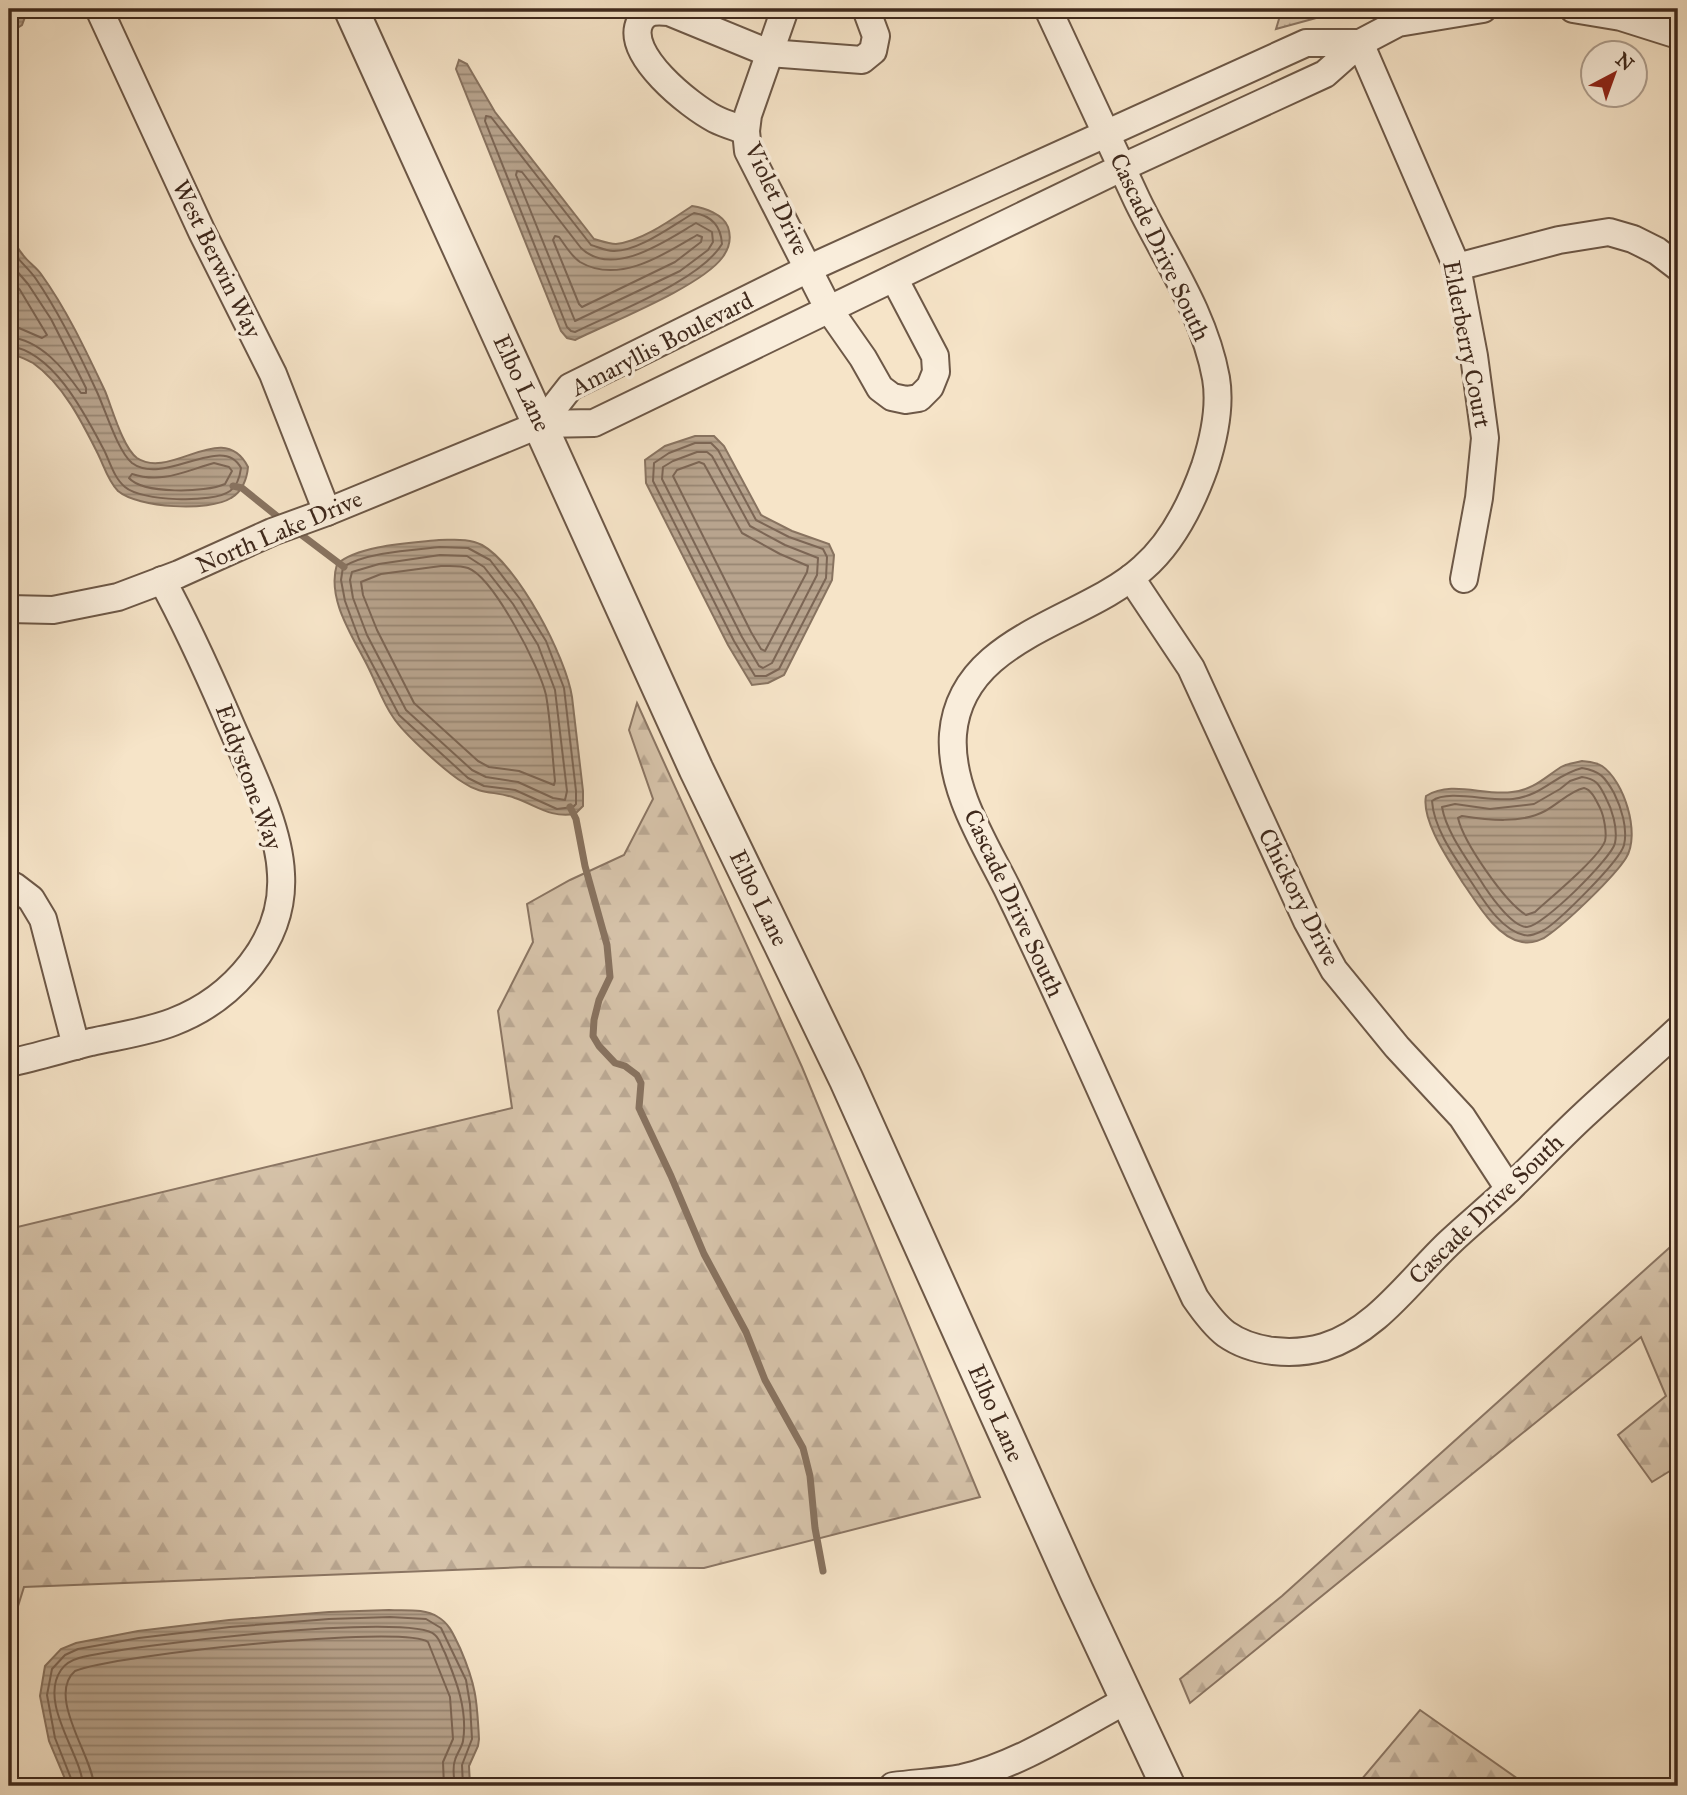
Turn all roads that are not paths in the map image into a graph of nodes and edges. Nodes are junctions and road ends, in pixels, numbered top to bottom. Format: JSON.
{"nodes":[{"id":1,"x":99,"y":9,"type":"edge"},
{"id":2,"x":351,"y":9,"type":"edge"},
{"id":3,"x":785,"y":9,"type":"edge"},
{"id":4,"x":866,"y":9,"type":"edge"},
{"id":5,"x":1048,"y":9,"type":"edge"},
{"id":6,"x":1483,"y":9,"type":"edge"},
{"id":7,"x":1573,"y":9,"type":"edge"},
{"id":8,"x":1678,"y":35,"type":"edge"},
{"id":9,"x":1360,"y":43,"type":"junction"},
{"id":10,"x":769,"y":53,"type":"junction"},
{"id":11,"x":746,"y":131,"type":"junction"},
{"id":12,"x":1107,"y":134,"type":"junction"},
{"id":13,"x":1123,"y":167,"type":"junction"},
{"id":14,"x":1457,"y":267,"type":"junction"},
{"id":15,"x":1678,"y":267,"type":"edge"},
{"id":16,"x":810,"y":268,"type":"junction"},
{"id":17,"x":894,"y":278,"type":"junction"},
{"id":18,"x":828,"y":308,"type":"junction"},
{"id":19,"x":541,"y":424,"type":"junction"},
{"id":20,"x":327,"y":512,"type":"junction"},
{"id":21,"x":1131,"y":578,"type":"junction"},
{"id":22,"x":1464,"y":579,"type":"dead end"},
{"id":23,"x":162,"y":580,"type":"junction"},
{"id":24,"x":9,"y":609,"type":"edge"},
{"id":25,"x":9,"y":886,"type":"edge"},
{"id":26,"x":1678,"y":1030,"type":"edge"},
{"id":27,"x":76,"y":1046,"type":"junction"},
{"id":28,"x":9,"y":1063,"type":"edge"},
{"id":29,"x":1509,"y":1189,"type":"junction"},
{"id":30,"x":1127,"y":1700,"type":"junction"},
{"id":31,"x":924,"y":1784,"type":"edge"},
{"id":32,"x":893,"y":1786,"type":"edge"},
{"id":33,"x":1168,"y":1786,"type":"edge"}],
"edges":[{"from":1,"to":20,"type":"street","name":"West Berwin Way"},
{"from":2,"to":19,"type":"street","name":"Elbo Lane"},
{"from":3,"to":10,"type":"street","name":"Violet Drive"},
{"from":4,"to":10,"type":"street"},
{"from":5,"to":12,"type":"street","name":"Cascade Drive South"},
{"from":6,"to":9,"type":"street","name":"Amaryllis Boulevard"},
{"from":7,"to":8,"type":"street"},
{"from":9,"to":12,"type":"street","name":"Amaryllis Boulevard"},
{"from":9,"to":13,"type":"street","name":"Amaryllis Boulevard"},
{"from":9,"to":14,"type":"street","name":"Elderberry Court"},
{"from":10,"to":11,"type":"street","name":"Violet Drive"},
{"from":10,"to":11,"type":"street"},
{"from":11,"to":16,"type":"street","name":"Violet Drive"},
{"from":12,"to":13,"type":"street","name":"Cascade Drive South"},
{"from":12,"to":16,"type":"street","name":"Amaryllis Boulevard"},
{"from":13,"to":17,"type":"street","name":"Amaryllis Boulevard"},
{"from":13,"to":21,"type":"street","name":"Cascade Drive South"},
{"from":14,"to":15,"type":"street"},
{"from":14,"to":22,"type":"street","name":"Elderberry Court"},
{"from":16,"to":18,"type":"street","name":"Violet Drive"},
{"from":16,"to":19,"type":"street","name":"Amaryllis Boulevard"},
{"from":17,"to":18,"type":"street","name":"Amaryllis Boulevard"},
{"from":17,"to":18,"type":"street","name":"Violet Drive"},
{"from":18,"to":19,"type":"street","name":"Amaryllis Boulevard"},
{"from":19,"to":20,"type":"street","name":"North Lake Drive"},
{"from":19,"to":30,"type":"street","name":"Elbo Lane"},
{"from":20,"to":23,"type":"street","name":"North Lake Drive"},
{"from":21,"to":29,"type":"street","name":"Chickory Drive"},
{"from":21,"to":29,"type":"street","name":"Cascade Drive South"},
{"from":23,"to":24,"type":"street","name":"North Lake Drive"},
{"from":23,"to":27,"type":"street","name":"Eddystone Way"},
{"from":25,"to":27,"type":"street"},
{"from":26,"to":29,"type":"street","name":"Cascade Drive South"},
{"from":27,"to":28,"type":"street","name":"Eddystone Way"},
{"from":30,"to":31,"type":"street"},
{"from":30,"to":33,"type":"street","name":"Elbo Lane"},
{"from":31,"to":32,"type":"street"}]}
